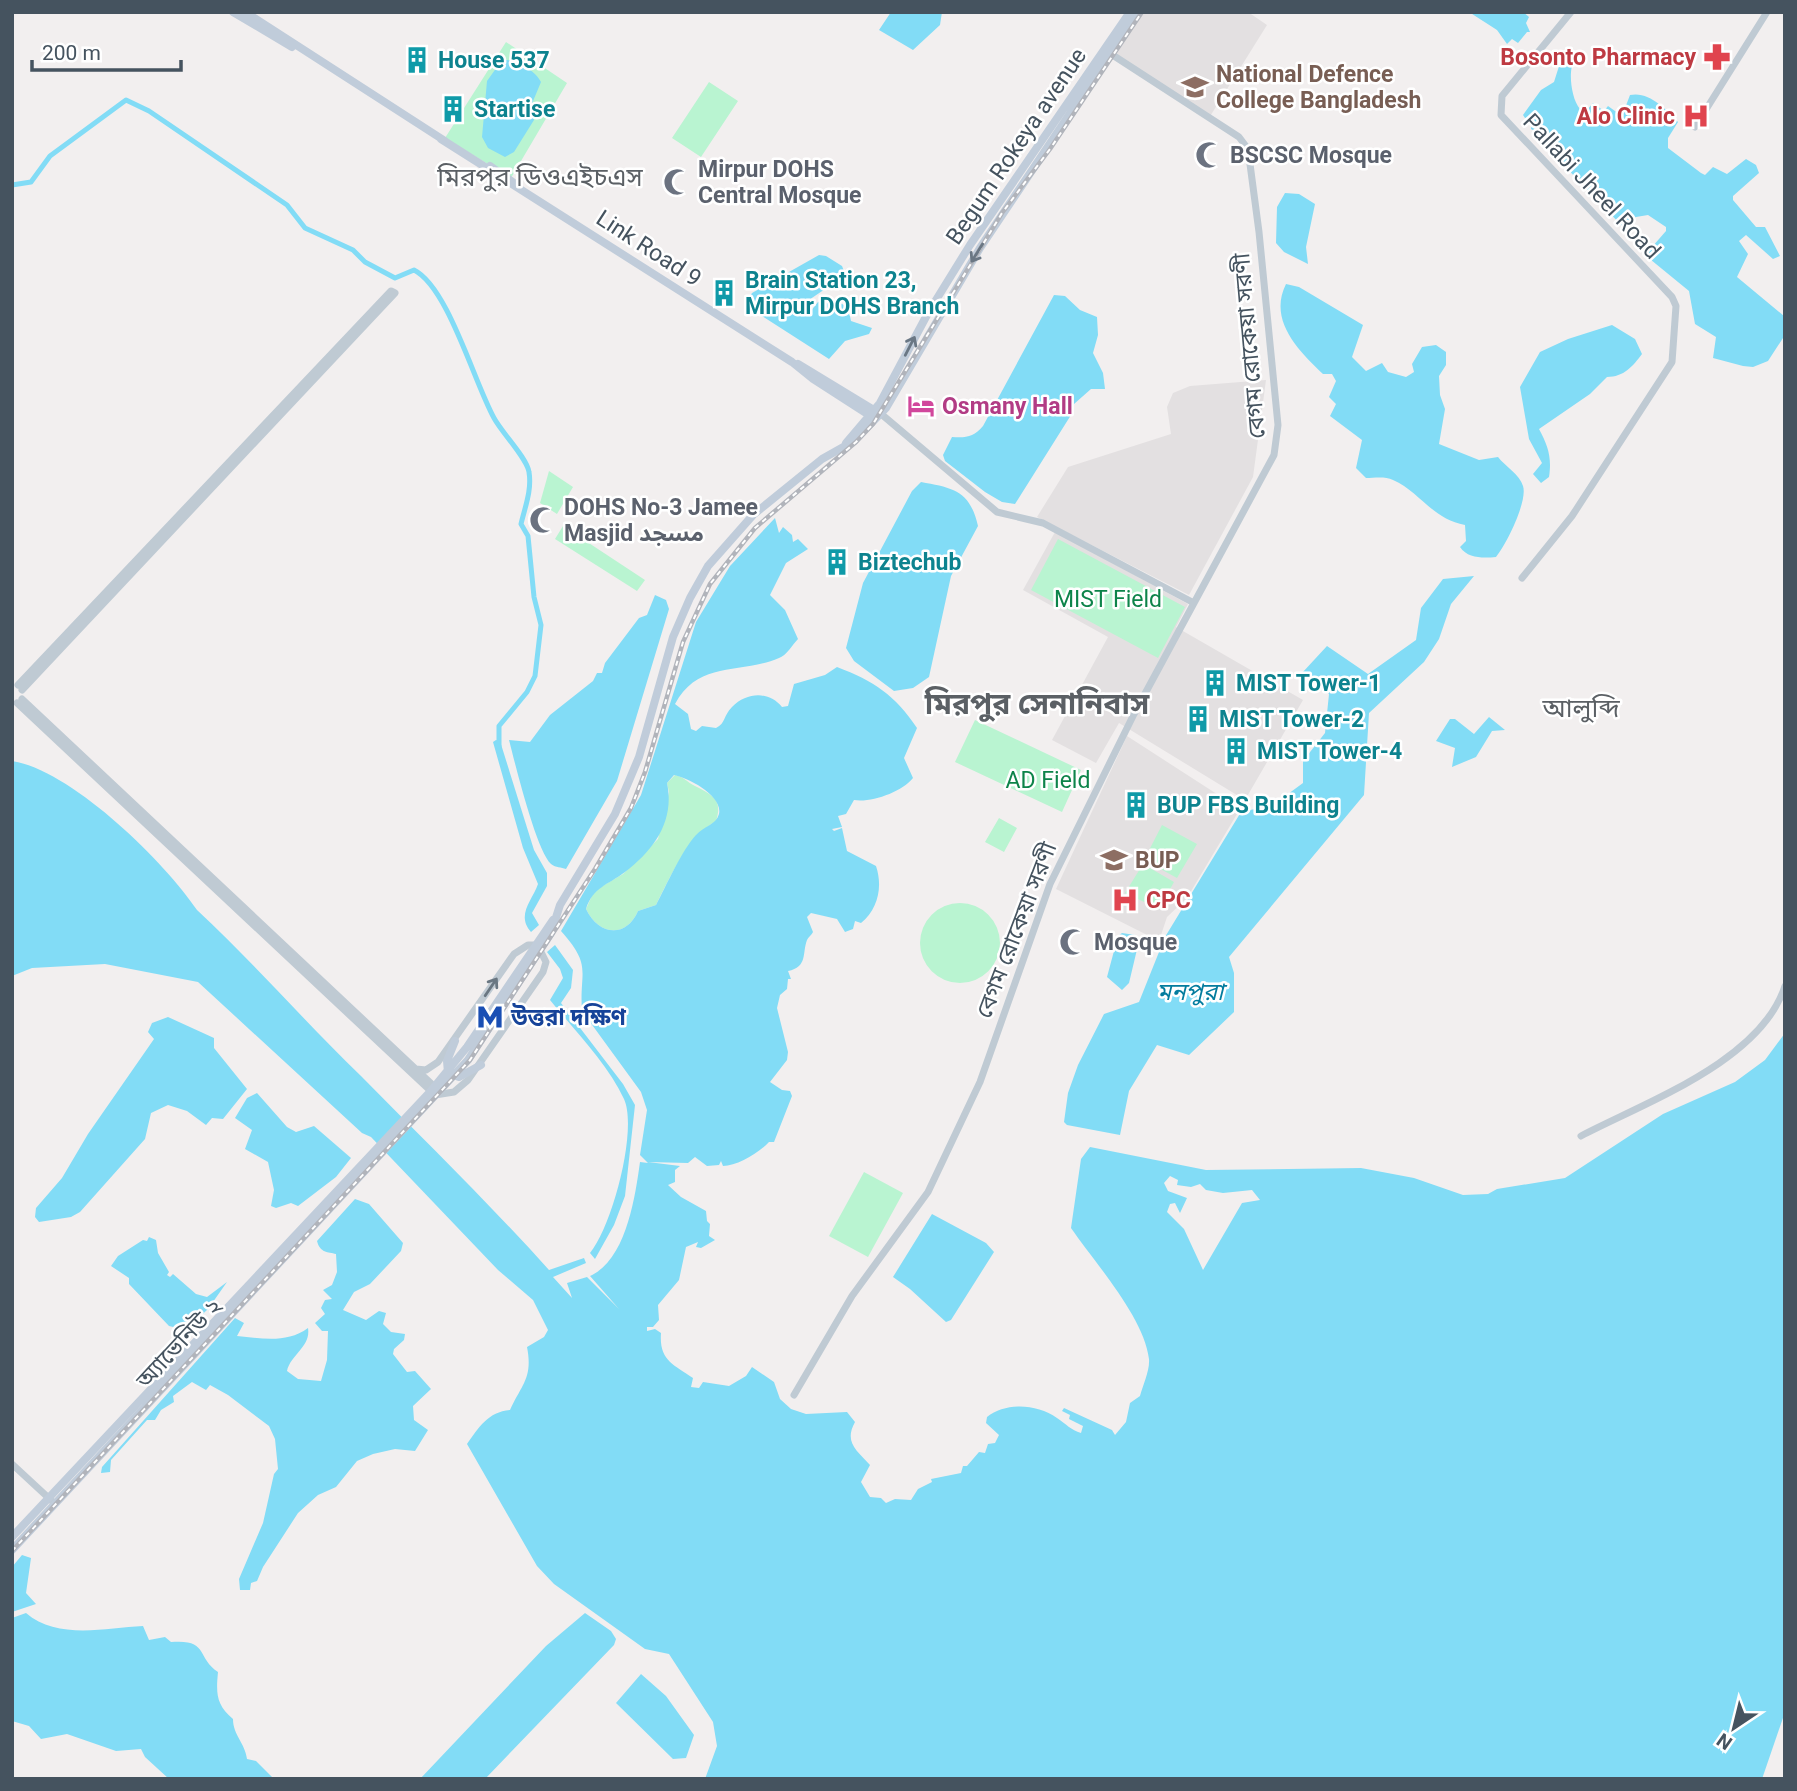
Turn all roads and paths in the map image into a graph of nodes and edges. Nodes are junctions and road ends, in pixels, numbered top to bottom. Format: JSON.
{"nodes":[{"id":1,"x":233,"y":12,"type":"edge"},
{"id":2,"x":245,"y":12,"type":"edge"},
{"id":3,"x":1129,"y":12,"type":"edge"},
{"id":4,"x":1139,"y":12,"type":"edge"},
{"id":5,"x":1571,"y":12,"type":"edge"},
{"id":6,"x":1767,"y":12,"type":"edge"},
{"id":7,"x":1111,"y":54,"type":"junction"},
{"id":8,"x":317,"y":59,"type":"junction"},
{"id":9,"x":1695,"y":127,"type":"dead end"},
{"id":10,"x":875,"y":415,"type":"junction"},
{"id":11,"x":1521,"y":578,"type":"dead end"},
{"id":12,"x":1194,"y":603,"type":"junction"},
{"id":13,"x":17,"y":694,"type":"edge"},
{"id":14,"x":553,"y":920,"type":"joint"},
{"id":15,"x":538,"y":947,"type":"junction"},
{"id":16,"x":1785,"y":986,"type":"edge"},
{"id":17,"x":455,"y":1041,"type":"junction"},
{"id":18,"x":481,"y":1065,"type":"junction"},
{"id":19,"x":415,"y":1069,"type":"junction"},
{"id":20,"x":450,"y":1075,"type":"junction"},
{"id":21,"x":435,"y":1092,"type":"junction"},
{"id":22,"x":1581,"y":1136,"type":"dead end"},
{"id":23,"x":794,"y":1395,"type":"dead end"},
{"id":24,"x":12,"y":1464,"type":"edge"},
{"id":25,"x":12,"y":1471,"type":"edge"},
{"id":26,"x":50,"y":1503,"type":"junction"},
{"id":27,"x":12,"y":1537,"type":"edge"},
{"id":28,"x":12,"y":1550,"type":"edge"}],
"edges":[{"from":1,"to":8,"type":"main road","name":"Link Road 9"},
{"from":2,"to":8,"type":"main road","name":"Link Road 9"},
{"from":10,"to":3,"type":"main road","name":"Begum Rokeya avenue","one_way":true},
{"from":4,"to":7,"type":"main road"},
{"from":5,"to":11,"type":"street","name":"Pallabi Jheel Road"},
{"from":6,"to":9,"type":"street"},
{"from":7,"to":10,"type":"main road","name":"Begum Rokeya avenue","one_way":true},
{"from":7,"to":12,"type":"street","name":"বেগম রোকেয়া সরণী"},
{"from":8,"to":10,"type":"main road","name":"Link Road 9"},
{"from":10,"to":12,"type":"street"},
{"from":10,"to":14,"type":"main road","name":"Begum Rokeya avenue"},
{"from":12,"to":23,"type":"street","name":"বেগম রোকেয়া সরণী"},
{"from":13,"to":13,"type":"street"},
{"from":13,"to":19,"type":"street"},
{"from":13,"to":21,"type":"street"},
{"from":14,"to":15,"type":"main road","name":"অ্যাভেনিউ ২"},
{"from":17,"to":15,"type":"street","one_way":true},
{"from":15,"to":18,"type":"street"},
{"from":15,"to":20,"type":"main road","name":"অ্যাভেনিউ ২"},
{"from":16,"to":22,"type":"street"},
{"from":17,"to":19,"type":"street"},
{"from":17,"to":20,"type":"main road"},
{"from":18,"to":20,"type":"main road"},
{"from":18,"to":21,"type":"street"},
{"from":19,"to":21,"type":"street"},
{"from":20,"to":21,"type":"main road","name":"অ্যাভেনিউ ২"},
{"from":21,"to":26,"type":"main road","name":"অ্যাভেনিউ ২"},
{"from":24,"to":26,"type":"street"},
{"from":25,"to":26,"type":"street"},
{"from":26,"to":27,"type":"main road","name":"অ্যাভেনিউ ২"},
{"from":26,"to":28,"type":"main road","name":"অ্যাভেনিউ ২"}]}
